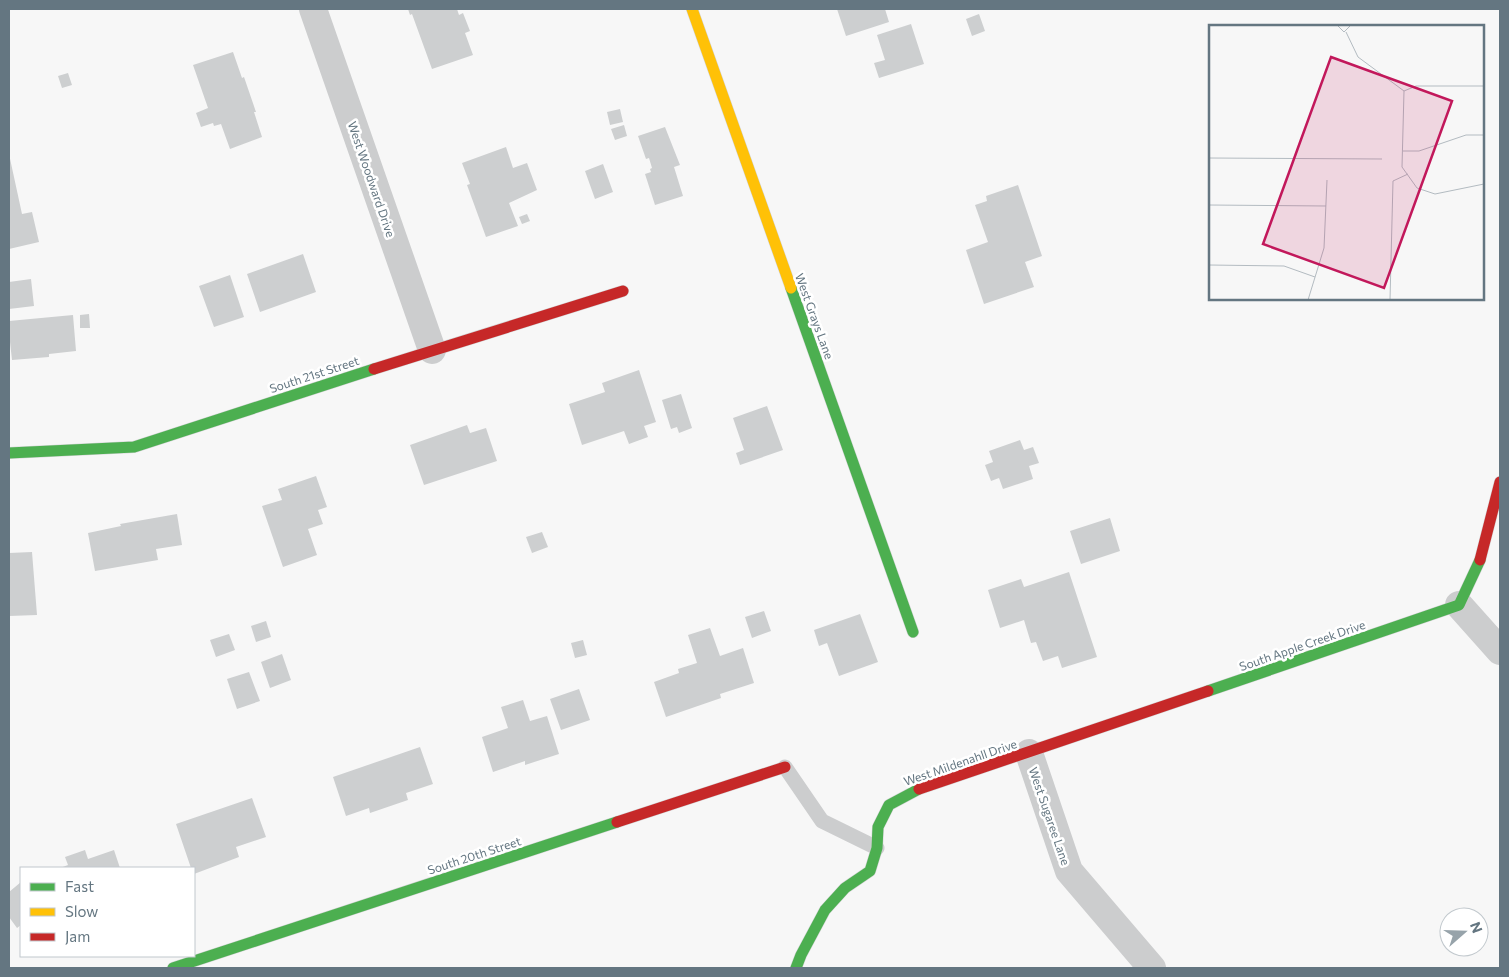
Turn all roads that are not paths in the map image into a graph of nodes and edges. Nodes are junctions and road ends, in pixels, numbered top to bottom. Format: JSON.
{"nodes":[{"id":1,"x":313,"y":9,"type":"edge"},
{"id":2,"x":692,"y":9,"type":"edge"},
{"id":3,"x":623,"y":291,"type":"dead end"},
{"id":4,"x":432,"y":350,"type":"junction"},
{"id":5,"x":9,"y":453,"type":"edge"},
{"id":6,"x":1500,"y":482,"type":"edge"},
{"id":7,"x":1459,"y":605,"type":"junction"},
{"id":8,"x":913,"y":632,"type":"dead end"},
{"id":9,"x":1500,"y":651,"type":"edge"},
{"id":10,"x":1028,"y":753,"type":"junction"},
{"id":11,"x":785,"y":767,"type":"joint"},
{"id":12,"x":877,"y":848,"type":"junction"},
{"id":13,"x":173,"y":968,"type":"edge"},
{"id":14,"x":796,"y":968,"type":"edge"},
{"id":15,"x":1152,"y":968,"type":"edge"}],
"edges":[{"from":1,"to":4,"type":"street","name":"West Woodward Drive"},
{"from":2,"to":8,"type":"street","name":"West Grays Lane"},
{"from":3,"to":4,"type":"street","name":"South 21st Street"},
{"from":4,"to":5,"type":"street","name":"South 21st Street"},
{"from":6,"to":7,"type":"street"},
{"from":7,"to":9,"type":"street"},
{"from":7,"to":10,"type":"street","name":"South Apple Creek Drive"},
{"from":10,"to":12,"type":"street","name":"West Mildenahll Drive"},
{"from":10,"to":15,"type":"street","name":"West Sugaree Lane"},
{"from":11,"to":12,"type":"lane"},
{"from":11,"to":13,"type":"street","name":"South 20th Street"},
{"from":12,"to":14,"type":"street","name":"West Mildenahll Drive"}]}
